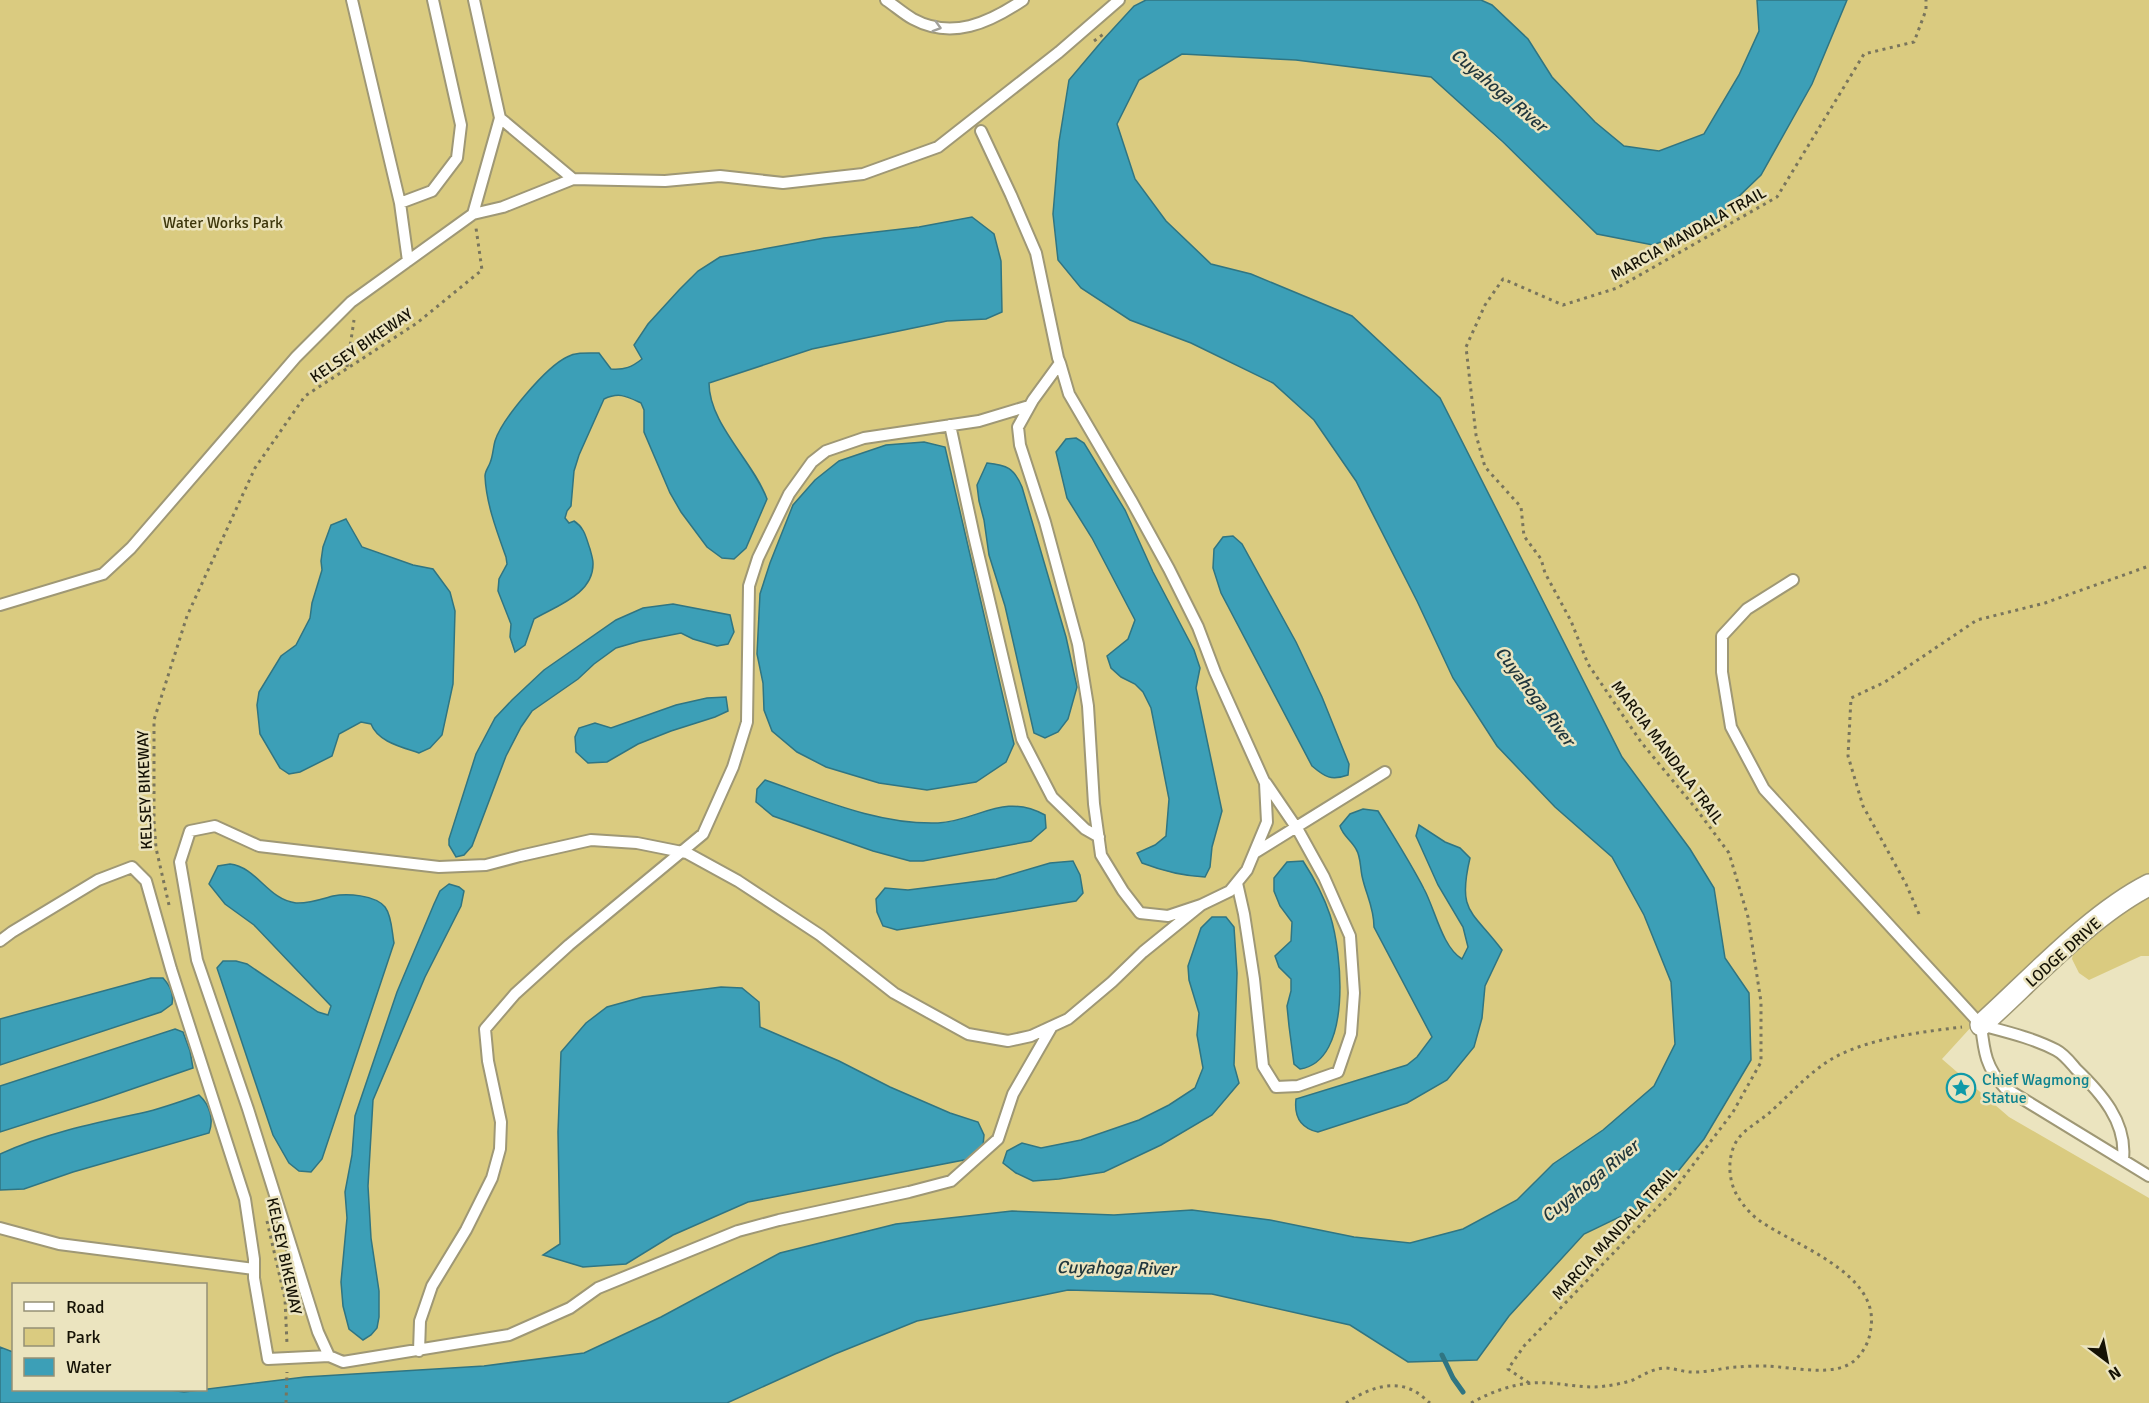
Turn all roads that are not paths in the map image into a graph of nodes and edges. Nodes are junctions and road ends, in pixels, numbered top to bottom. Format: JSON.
{"nodes":[{"id":1,"x":352,"y":0,"type":"edge"},
{"id":2,"x":433,"y":0,"type":"edge"},
{"id":3,"x":474,"y":0,"type":"edge"},
{"id":4,"x":886,"y":0,"type":"edge"},
{"id":5,"x":1023,"y":0,"type":"edge"},
{"id":6,"x":1119,"y":0,"type":"edge"},
{"id":7,"x":500,"y":118,"type":"junction"},
{"id":8,"x":981,"y":131,"type":"dead end"},
{"id":9,"x":573,"y":179,"type":"junction"},
{"id":10,"x":400,"y":203,"type":"junction"},
{"id":11,"x":473,"y":214,"type":"junction"},
{"id":12,"x":408,"y":261,"type":"junction"},
{"id":13,"x":1059,"y":363,"type":"junction"},
{"id":14,"x":1029,"y":406,"type":"junction"},
{"id":15,"x":950,"y":425,"type":"junction"},
{"id":16,"x":1793,"y":580,"type":"dead end"},
{"id":17,"x":0,"y":605,"type":"edge"},
{"id":18,"x":1385,"y":772,"type":"dead end"},
{"id":19,"x":1265,"y":783,"type":"junction"},
{"id":20,"x":1296,"y":827,"type":"junction"},
{"id":21,"x":1099,"y":837,"type":"junction"},
{"id":22,"x":681,"y":852,"type":"junction"},
{"id":23,"x":1256,"y":852,"type":"junction"},
{"id":24,"x":1237,"y":883,"type":"junction"},
{"id":25,"x":2149,"y":885,"type":"edge"},
{"id":26,"x":1201,"y":905,"type":"junction"},
{"id":27,"x":0,"y":942,"type":"edge"},
{"id":28,"x":1982,"y":1025,"type":"junction"},
{"id":29,"x":1050,"y":1028,"type":"junction"},
{"id":30,"x":2123,"y":1159,"type":"junction"},
{"id":31,"x":2149,"y":1176,"type":"edge"},
{"id":32,"x":0,"y":1228,"type":"edge"},
{"id":33,"x":254,"y":1269,"type":"junction"},
{"id":34,"x":419,"y":1351,"type":"junction"},
{"id":35,"x":329,"y":1356,"type":"junction"}],
"edges":[{"from":1,"to":10,"type":"lane"},
{"from":2,"to":10,"type":"lane"},
{"from":3,"to":7,"type":"lane"},
{"from":4,"to":5,"type":"lane","one_way":true},
{"from":6,"to":9,"type":"lane"},
{"from":7,"to":9,"type":"lane"},
{"from":7,"to":11,"type":"lane"},
{"from":8,"to":13,"type":"lane"},
{"from":9,"to":11,"type":"lane"},
{"from":10,"to":12,"type":"lane"},
{"from":11,"to":12,"type":"lane"},
{"from":12,"to":17,"type":"lane"},
{"from":13,"to":14,"type":"lane"},
{"from":13,"to":19,"type":"lane"},
{"from":14,"to":15,"type":"lane"},
{"from":14,"to":21,"type":"lane"},
{"from":15,"to":21,"type":"lane"},
{"from":15,"to":22,"type":"lane"},
{"from":16,"to":28,"type":"lane"},
{"from":18,"to":20,"type":"lane"},
{"from":19,"to":20,"type":"lane"},
{"from":19,"to":23,"type":"lane"},
{"from":20,"to":23,"type":"lane"},
{"from":20,"to":24,"type":"lane"},
{"from":21,"to":26,"type":"lane"},
{"from":22,"to":29,"type":"lane"},
{"from":22,"to":34,"type":"lane"},
{"from":22,"to":35,"type":"lane"},
{"from":23,"to":24,"type":"lane"},
{"from":24,"to":26,"type":"lane"},
{"from":25,"to":28,"type":"street","name":"LODGE DRIVE"},
{"from":26,"to":29,"type":"lane"},
{"from":27,"to":33,"type":"lane"},
{"from":28,"to":30,"type":"lane"},
{"from":28,"to":30,"type":"lane"},
{"from":29,"to":34,"type":"lane"},
{"from":30,"to":31,"type":"lane"},
{"from":32,"to":33,"type":"lane"},
{"from":33,"to":35,"type":"lane"},
{"from":34,"to":35,"type":"lane"}]}
